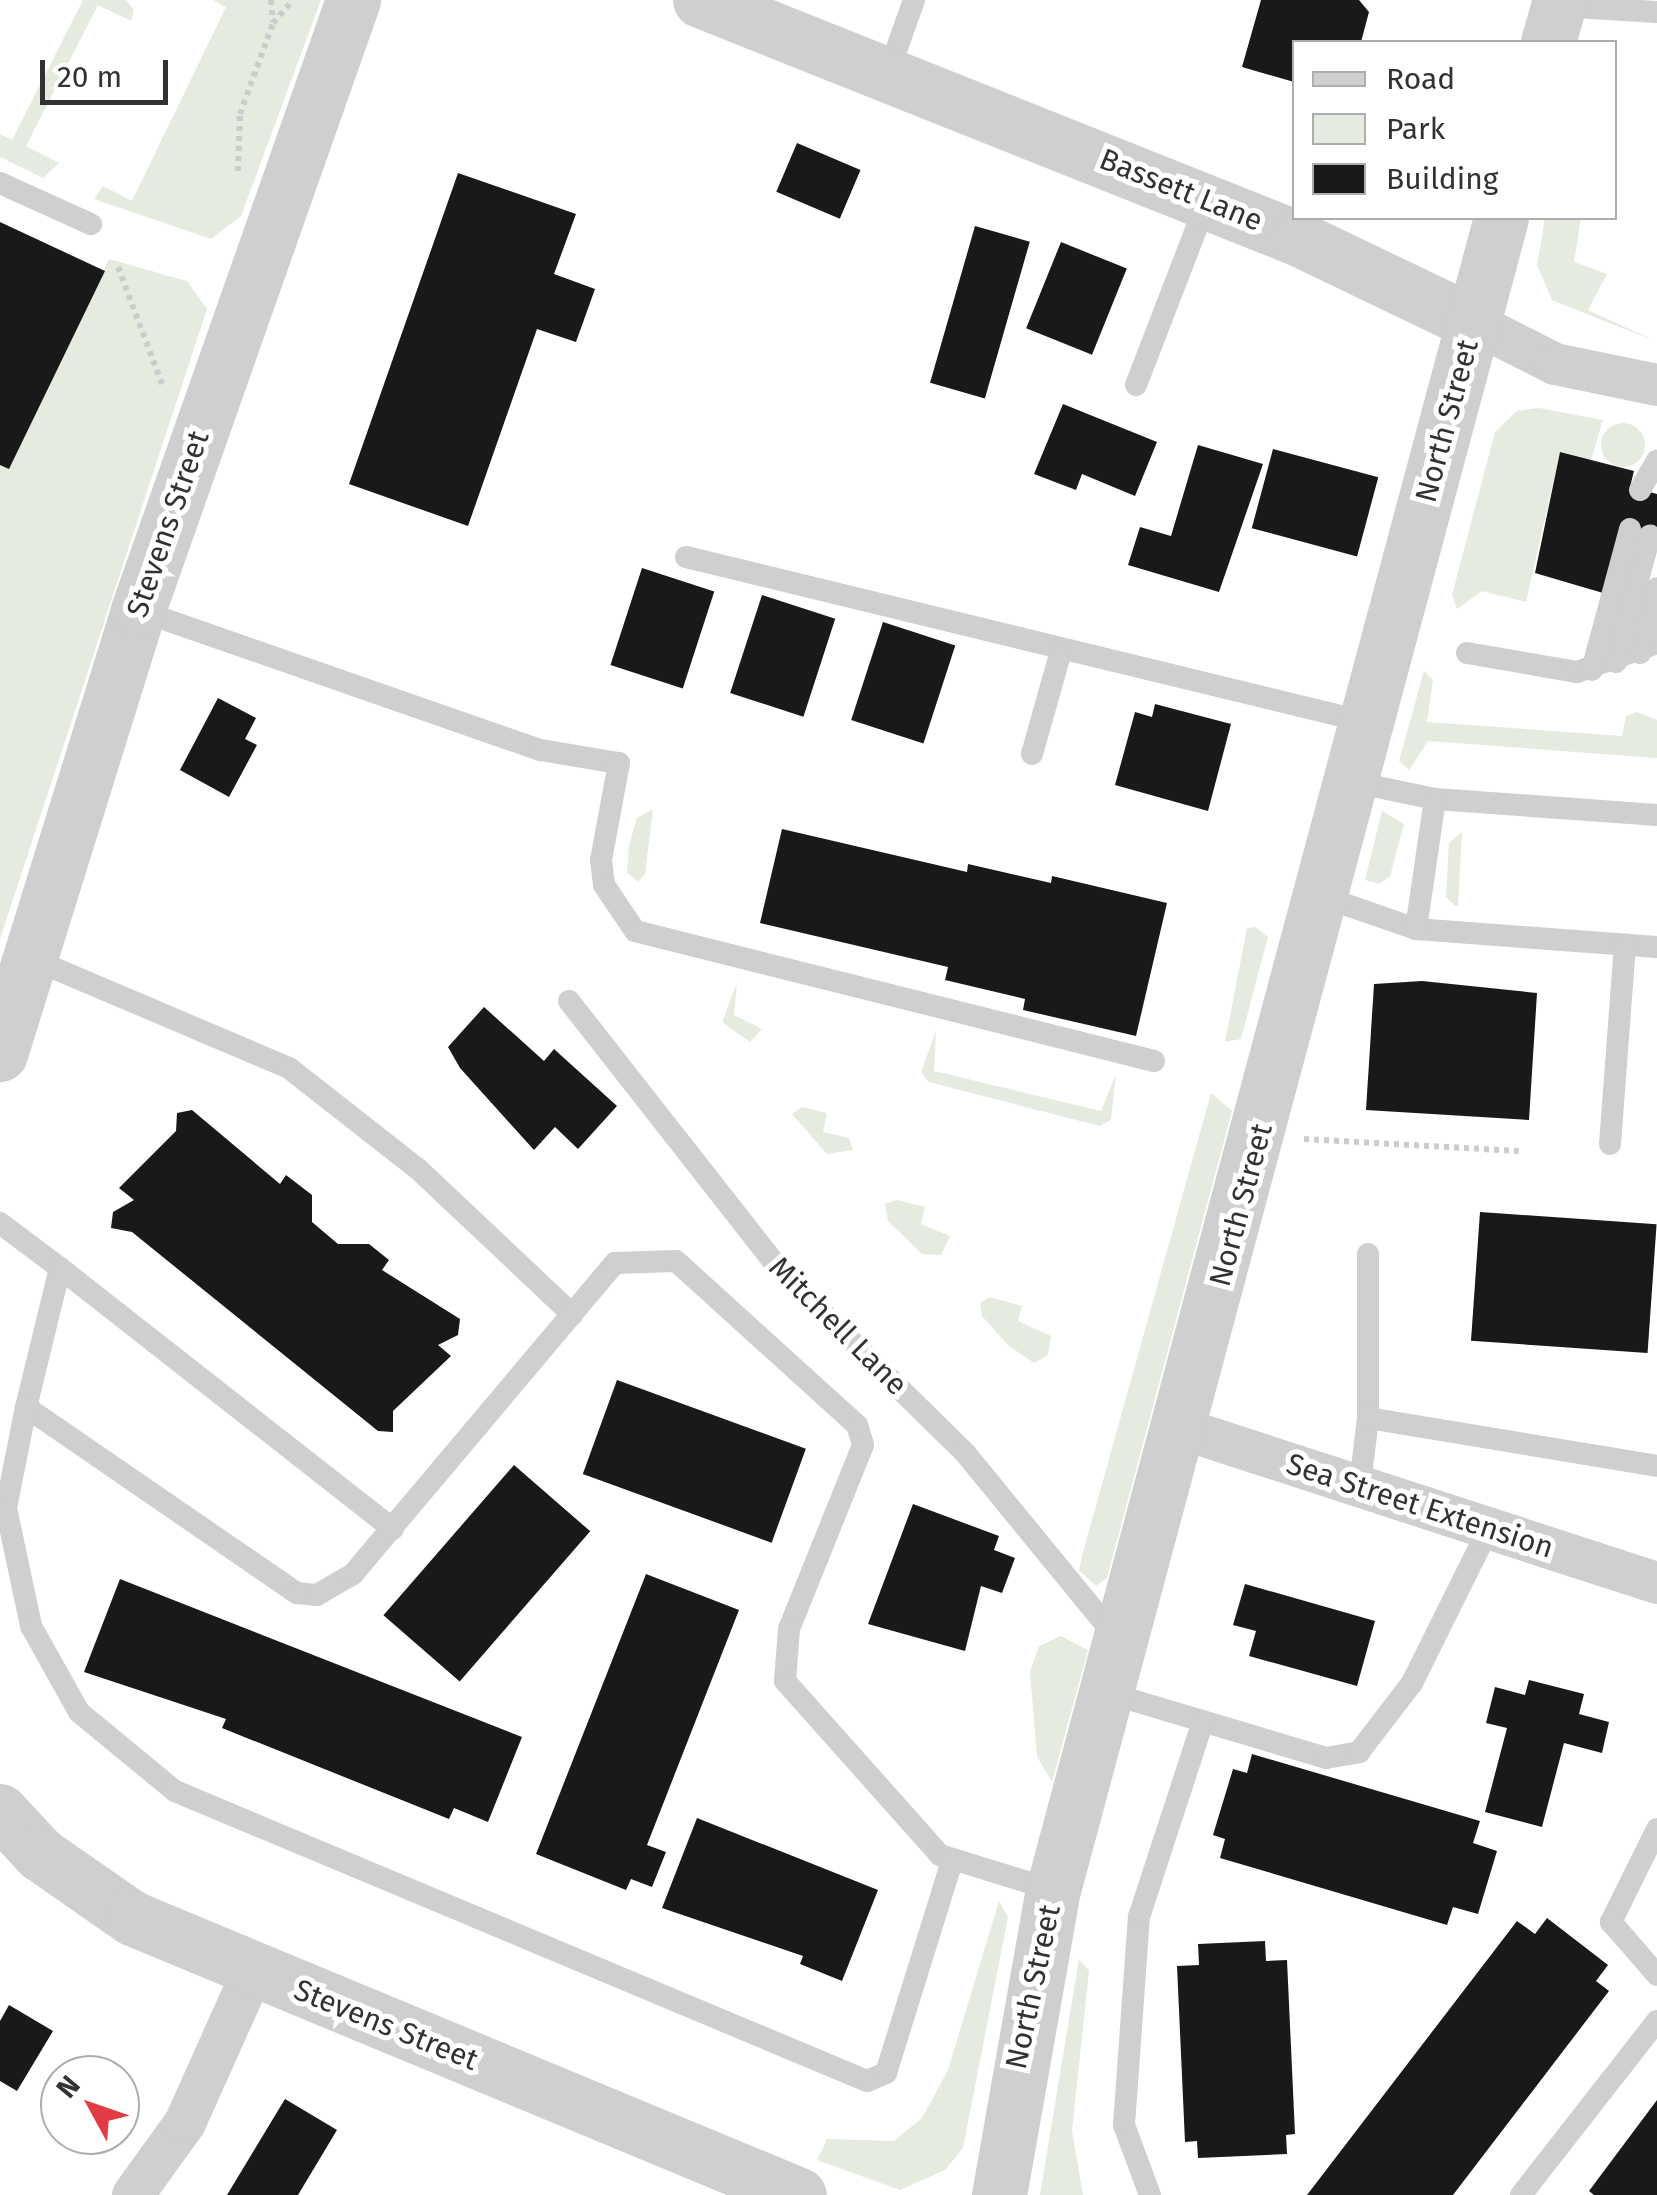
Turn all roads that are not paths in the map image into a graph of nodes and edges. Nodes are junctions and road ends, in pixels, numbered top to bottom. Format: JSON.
{"nodes":[{"id":1,"x":353,"y":0,"type":"edge"},
{"id":2,"x":700,"y":0,"type":"edge"},
{"id":3,"x":914,"y":0,"type":"edge"},
{"id":4,"x":1657,"y":12,"type":"edge"},
{"id":5,"x":1555,"y":16,"type":"edge"},
{"id":6,"x":888,"y":73,"type":"junction"},
{"id":7,"x":0,"y":184,"type":"edge"},
{"id":8,"x":1207,"y":201,"type":"junction"},
{"id":9,"x":1500,"y":220,"type":"edge"},
{"id":10,"x":91,"y":224,"type":"dead end"},
{"id":11,"x":1472,"y":322,"type":"junction"},
{"id":12,"x":1657,"y":385,"type":"edge"},
{"id":13,"x":1136,"y":386,"type":"dead end"},
{"id":14,"x":1657,"y":460,"type":"edge"},
{"id":15,"x":1640,"y":490,"type":"dead end"},
{"id":16,"x":686,"y":557,"type":"dead end"},
{"id":17,"x":1657,"y":588,"type":"edge"},
{"id":18,"x":138,"y":610,"type":"junction"},
{"id":19,"x":1649,"y":648,"type":"edge"},
{"id":20,"x":1062,"y":651,"type":"junction"},
{"id":21,"x":1466,"y":653,"type":"dead end"},
{"id":22,"x":1616,"y":662,"type":"junction"},
{"id":23,"x":1592,"y":670,"type":"junction"},
{"id":24,"x":1366,"y":722,"type":"junction"},
{"id":25,"x":1032,"y":754,"type":"dead end"},
{"id":26,"x":1349,"y":781,"type":"junction"},
{"id":27,"x":1435,"y":800,"type":"junction"},
{"id":28,"x":1657,"y":815,"type":"edge"},
{"id":29,"x":1322,"y":896,"type":"junction"},
{"id":30,"x":1416,"y":929,"type":"junction"},
{"id":31,"x":1626,"y":944,"type":"junction"},
{"id":32,"x":1657,"y":946,"type":"edge"},
{"id":33,"x":29,"y":958,"type":"junction"},
{"id":34,"x":569,"y":1001,"type":"dead end"},
{"id":35,"x":0,"y":1054,"type":"edge"},
{"id":36,"x":1154,"y":1061,"type":"dead end"},
{"id":37,"x":1610,"y":1144,"type":"dead end"},
{"id":38,"x":0,"y":1223,"type":"edge"},
{"id":39,"x":1368,"y":1254,"type":"dead end"},
{"id":40,"x":60,"y":1268,"type":"junction"},
{"id":41,"x":572,"y":1314,"type":"junction"},
{"id":42,"x":26,"y":1407,"type":"junction"},
{"id":43,"x":1368,"y":1418,"type":"junction"},
{"id":44,"x":1182,"y":1429,"type":"junction"},
{"id":45,"x":1657,"y":1466,"type":"edge"},
{"id":46,"x":1360,"y":1486,"type":"junction"},
{"id":47,"x":1489,"y":1528,"type":"junction"},
{"id":48,"x":392,"y":1529,"type":"junction"},
{"id":49,"x":1657,"y":1582,"type":"edge"},
{"id":50,"x":1112,"y":1666,"type":"junction"},
{"id":51,"x":1204,"y":1721,"type":"junction"},
{"id":52,"x":0,"y":1811,"type":"edge"},
{"id":53,"x":1657,"y":1829,"type":"edge"},
{"id":54,"x":952,"y":1861,"type":"junction"},
{"id":55,"x":1053,"y":1890,"type":"junction"},
{"id":56,"x":254,"y":1970,"type":"junction"},
{"id":57,"x":1657,"y":1975,"type":"edge"},
{"id":58,"x":1657,"y":2021,"type":"edge"},
{"id":59,"x":133,"y":2195,"type":"edge"},
{"id":60,"x":799,"y":2195,"type":"edge"},
{"id":61,"x":999,"y":2195,"type":"edge"},
{"id":62,"x":1150,"y":2195,"type":"edge"},
{"id":63,"x":1520,"y":2195,"type":"edge"}],
"edges":[{"from":1,"to":18,"type":"street","name":"Stevens Street"},
{"from":2,"to":6,"type":"street","name":"Bassett Lane"},
{"from":3,"to":6,"type":"lane"},
{"from":4,"to":5,"type":"lane"},
{"from":6,"to":8,"type":"street","name":"Bassett Lane"},
{"from":7,"to":10,"type":"lane"},
{"from":8,"to":11,"type":"street","name":"Bassett Lane"},
{"from":8,"to":13,"type":"lane"},
{"from":9,"to":11,"type":"street","name":"North Street"},
{"from":11,"to":12,"type":"street","name":"Bassett Lane"},
{"from":11,"to":24,"type":"street","name":"North Street"},
{"from":14,"to":15,"type":"lane"},
{"from":16,"to":20,"type":"lane"},
{"from":17,"to":19,"type":"lane"},
{"from":18,"to":33,"type":"street","name":"Stevens Street"},
{"from":18,"to":36,"type":"lane"},
{"from":19,"to":22,"type":"lane"},
{"from":20,"to":24,"type":"lane"},
{"from":20,"to":25,"type":"lane"},
{"from":21,"to":23,"type":"lane"},
{"from":22,"to":23,"type":"lane"},
{"from":22,"to":23,"type":"lane"},
{"from":24,"to":26,"type":"street","name":"North Street"},
{"from":26,"to":27,"type":"lane"},
{"from":26,"to":29,"type":"street","name":"North Street"},
{"from":27,"to":28,"type":"lane"},
{"from":27,"to":30,"type":"lane"},
{"from":29,"to":30,"type":"lane"},
{"from":29,"to":44,"type":"street","name":"North Street"},
{"from":30,"to":31,"type":"lane"},
{"from":31,"to":32,"type":"lane"},
{"from":31,"to":37,"type":"lane"},
{"from":33,"to":35,"type":"street","name":"Stevens Street"},
{"from":33,"to":41,"type":"lane"},
{"from":34,"to":50,"type":"lane","name":"Mitchell Lane"},
{"from":38,"to":40,"type":"lane"},
{"from":39,"to":43,"type":"lane"},
{"from":40,"to":42,"type":"lane"},
{"from":40,"to":48,"type":"lane"},
{"from":41,"to":48,"type":"lane"},
{"from":41,"to":54,"type":"lane"},
{"from":42,"to":48,"type":"lane"},
{"from":42,"to":54,"type":"lane"},
{"from":43,"to":45,"type":"lane"},
{"from":43,"to":46,"type":"lane"},
{"from":44,"to":46,"type":"street","name":"Sea Street Extension"},
{"from":44,"to":50,"type":"street","name":"North Street"},
{"from":46,"to":47,"type":"street","name":"Sea Street Extension"},
{"from":47,"to":49,"type":"street","name":"Sea Street Extension"},
{"from":47,"to":51,"type":"lane"},
{"from":50,"to":51,"type":"lane"},
{"from":50,"to":55,"type":"street","name":"North Street"},
{"from":51,"to":62,"type":"lane"},
{"from":52,"to":56,"type":"street","name":"Stevens Street"},
{"from":53,"to":57,"type":"lane"},
{"from":54,"to":55,"type":"lane"},
{"from":55,"to":61,"type":"street","name":"North Street"},
{"from":56,"to":59,"type":"street"},
{"from":56,"to":60,"type":"street","name":"Stevens Street"},
{"from":58,"to":63,"type":"lane"}]}
